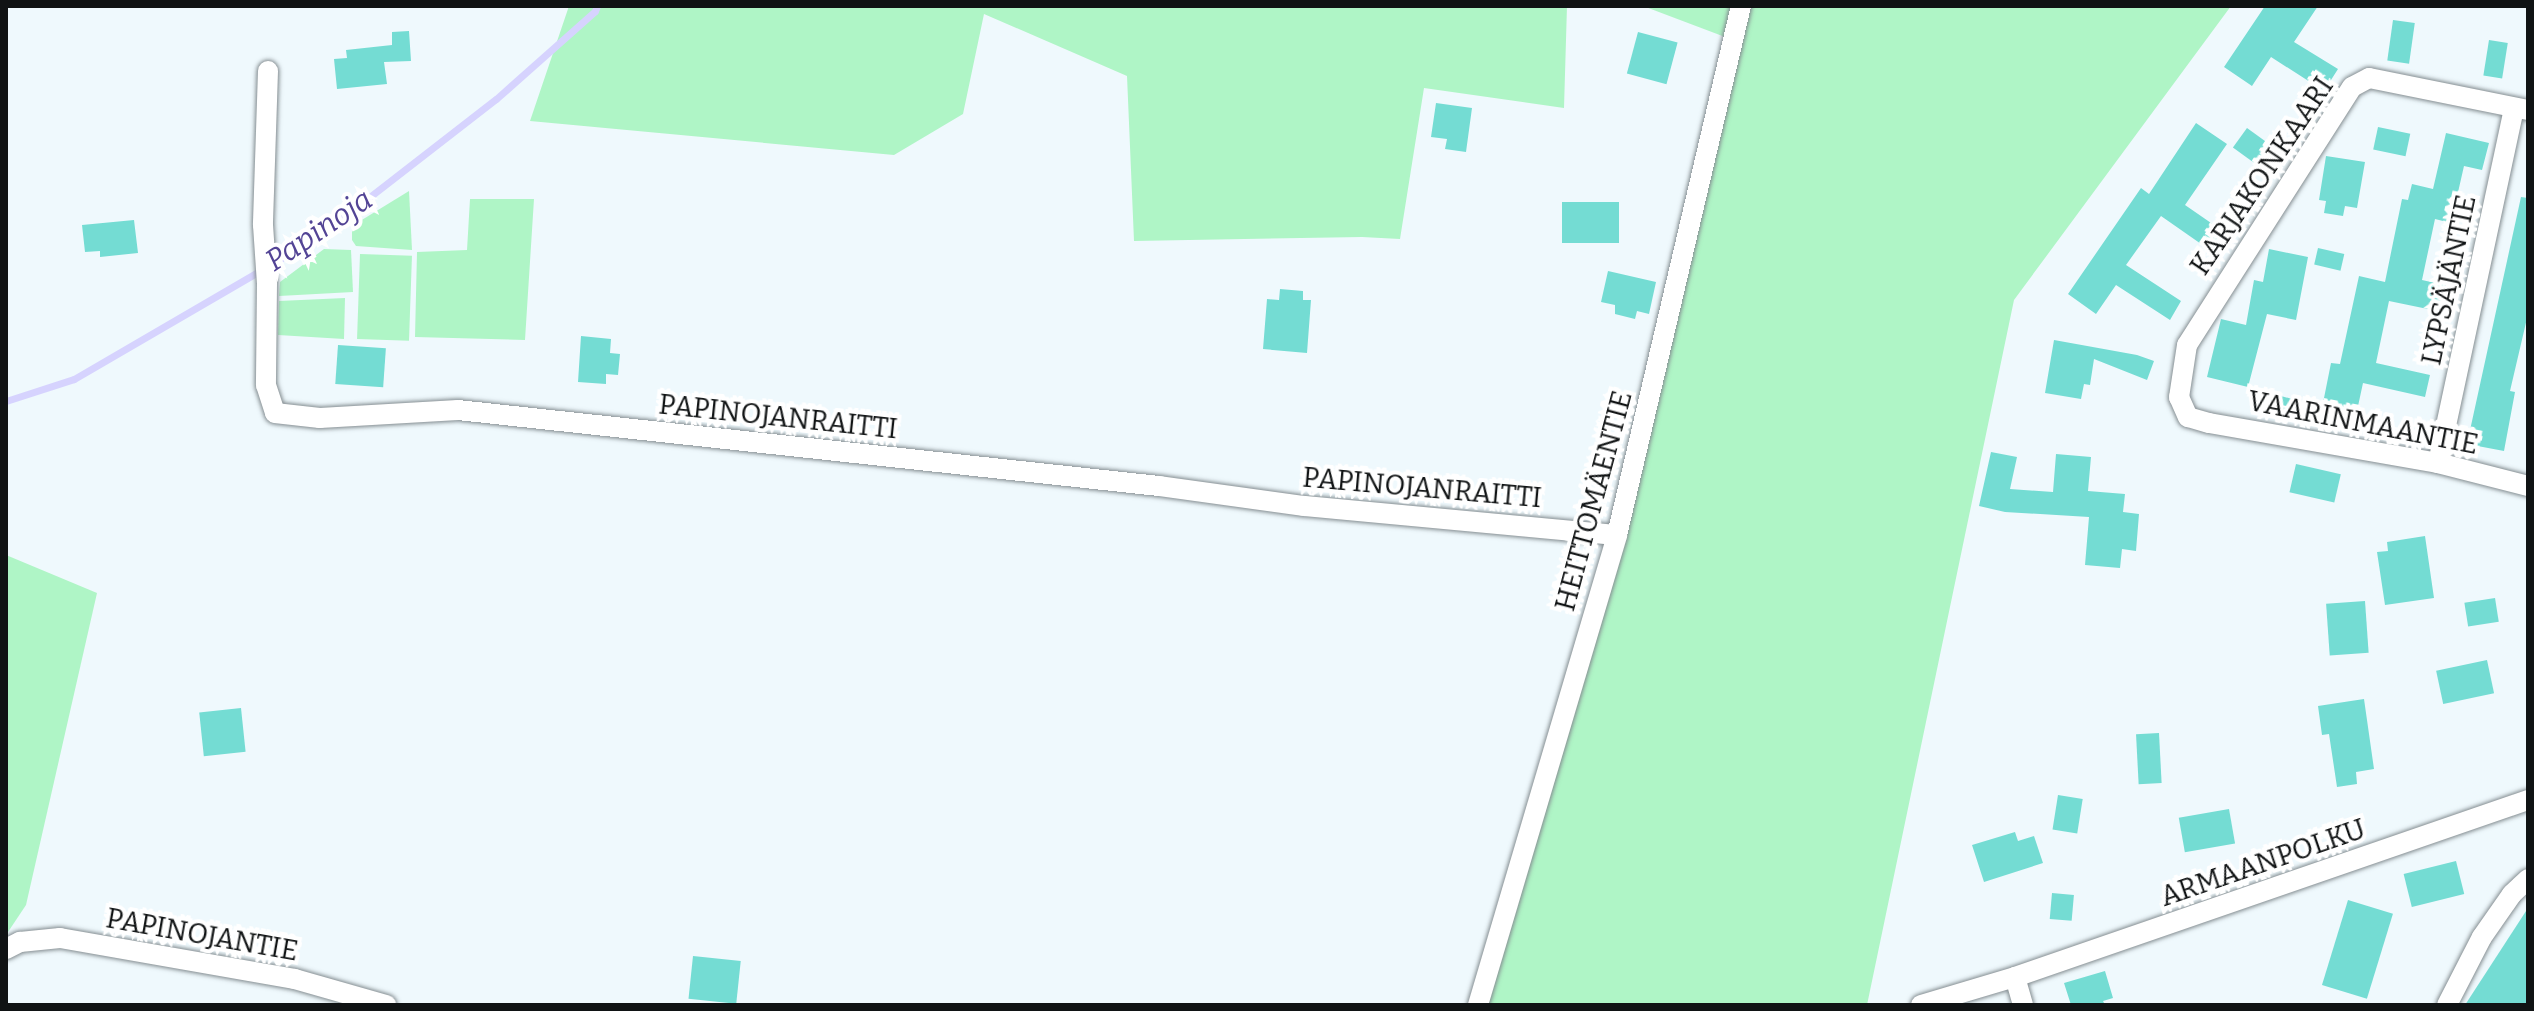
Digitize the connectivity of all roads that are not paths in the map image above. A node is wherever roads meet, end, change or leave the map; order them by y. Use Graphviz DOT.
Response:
graph roads {
  1 [pos="1741,6"];
  2 [pos="268,71"];
  3 [pos="2521,110"];
  4 [pos="2188,417"];
  5 [pos="2438,463"];
  6 [pos="2528,486"];
  7 [pos="1617,535"];
  8 [pos="2528,800"];
  9 [pos="2528,879"];
  10 [pos="6,949"];
  11 [pos="2015,977"];
  12 [pos="386,1005"];
  13 [pos="1478,1005"];
  14 [pos="1921,1005"];
  15 [pos="2023,1005"];
  16 [pos="2447,1005"];
  1 -- 7 [label="street, HEITTOMÄENTIE"];
  2 -- 7 [label="street, PAPINOJANRAITTI"];
  3 -- 4 [label="street, KARJAKONKAARI"];
  3 -- 5 [label="street, LYPSÄJÄNTIE"];
  4 -- 5 [label="street, VAARINMAANTIE"];
  5 -- 6 [label="street, VAARINMAANTIE"];
  7 -- 13 [label="street, HEITTOMÄENTIE"];
  8 -- 11 [label="street, ARMAANPOLKU"];
  9 -- 16 [label="street"];
  10 -- 12 [label="street, PAPINOJANTIE"];
  11 -- 14 [label="street"];
  11 -- 15 [label="street"];
}
